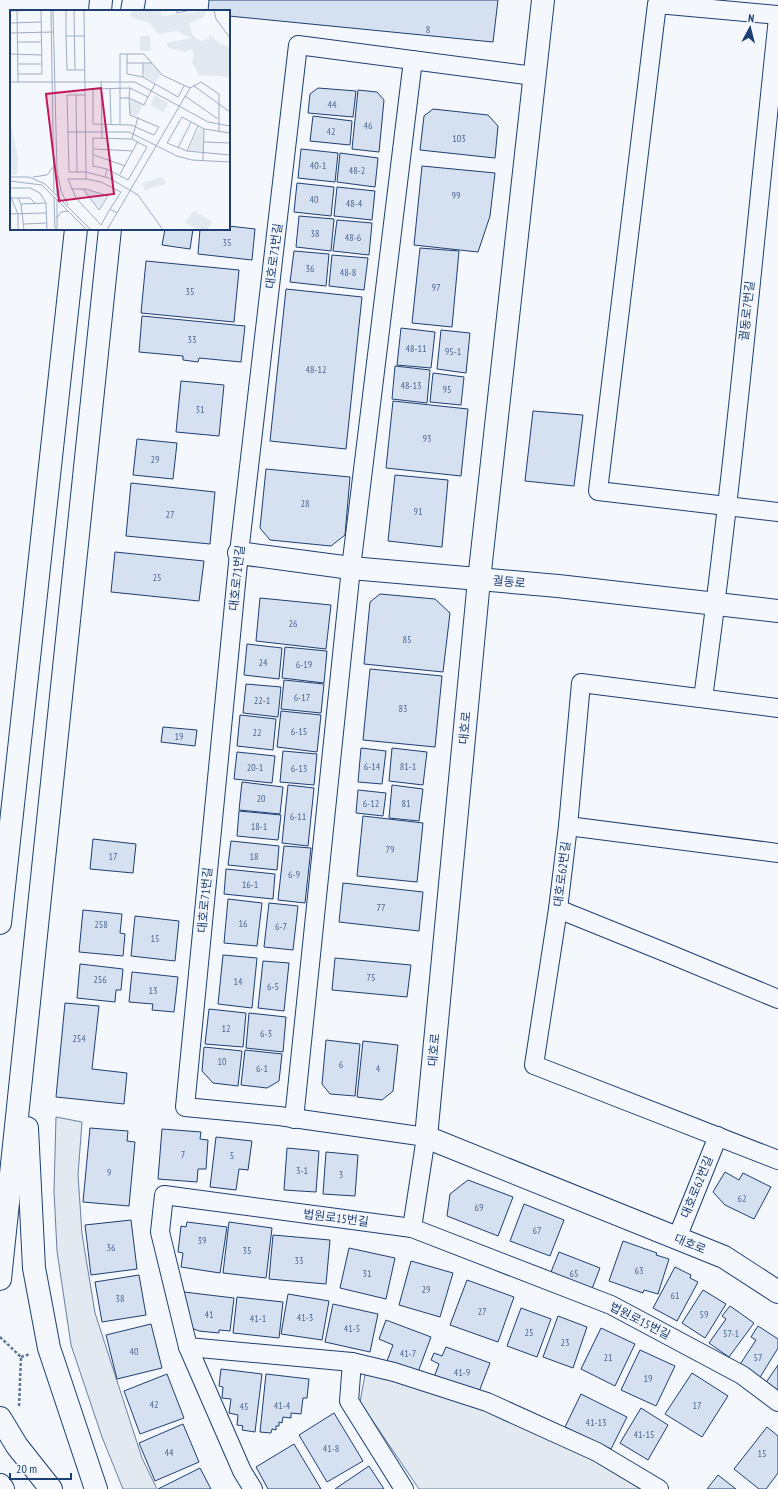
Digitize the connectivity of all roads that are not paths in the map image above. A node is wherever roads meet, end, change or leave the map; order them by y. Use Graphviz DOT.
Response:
graph roads {
  1 [pos="101,0"];
  2 [pos="134,0"];
  3 [pos="543,0"];
  4 [pos="100,10"];
  5 [pos="132,10"];
  6 [pos="778,17"];
  7 [pos="413,60"];
  8 [pos="534,76"];
  9 [pos="76,230"];
  10 [pos="110,230"];
  11 [pos="727,506"];
  12 [pos="778,512"];
  13 [pos="240,553"];
  14 [pos="352,568"];
  15 [pos="479,580"];
  16 [pos="716,604"];
  17 [pos="778,611"];
  18 [pos="703,698"];
  19 [pos="778,708"];
  20 [pos="568,826"];
  21 [pos="778,853"];
  22 [pos="558,909"];
  23 [pos="0,923"];
  24 [pos="778,999"];
  25 [pos="24,1056"];
  26 [pos="294,1119"];
  27 [pos="718,1136"];
  28 [pos="426,1137"];
  29 [pos="778,1160"];
  30 [pos="412,1228"];
  31 [pos="677,1238"];
  32 [pos="0,1279"];
  33 [pos="778,1292"];
  34 [pos="188,1347"];
  35 [pos="352,1362"];
  36 [pos="778,1402"];
  37 [pos="0,1418"];
  38 [pos="0,1485"];
  39 [pos="2,1489"];
  40 [pos="51,1489"];
  41 [pos="96,1489"];
  42 [pos="252,1489"];
  43 [pos="404,1489"];
  44 [pos="659,1489"];
  1 -- 4 [label="street"];
  2 -- 5 [label="street"];
  3 -- 8 [label="street, 대호로"];
  6 -- 11 [label="street, 궐동로7번길"];
  6 -- 11 [label="street"];
  7 -- 8 [label="street, 대호로71번길"];
  7 -- 13 [label="street, 대호로71번길"];
  7 -- 14 [label="street"];
  8 -- 15 [label="street, 대호로"];
  9 -- 23 [label="street"];
  10 -- 25 [label="street"];
  11 -- 12 [label="street"];
  11 -- 16 [label="street, 궐동로7번길"];
  13 -- 14 [label="street, 궐동로"];
  13 -- 26 [label="street, 대호로71번길"];
  14 -- 15 [label="street, 궐동로"];
  14 -- 26 [label="street"];
  15 -- 16 [label="street, 궐동로"];
  15 -- 28 [label="street, 대호로"];
  16 -- 17 [label="street, 궐동로"];
  16 -- 18 [label="street, 궐동로7번길"];
  18 -- 19 [label="street, 대호로62번길"];
  18 -- 20 [label="street, 대호로62번길"];
  20 -- 21 [label="street"];
  20 -- 22 [label="street, 대호로62번길"];
  22 -- 24 [label="street"];
  22 -- 27 [label="street, 대호로62번길"];
  25 -- 32 [label="street"];
  25 -- 41 [label="street"];
  26 -- 28 [label="street, 대호로71번길"];
  27 -- 29 [label="street, 대호로62번길"];
  27 -- 31 [label="street, 대호로62번길"];
  28 -- 30 [label="street"];
  28 -- 31 [label="street, 대호로"];
  30 -- 34 [label="street, 법원로15번길"];
  30 -- 36 [label="street, 법원로15번길"];
  31 -- 33 [label="street, 대호로"];
  34 -- 35 [label="street"];
  34 -- 42 [label="street, 법원로15번길"];
  35 -- 43 [label="street"];
  35 -- 44 [label="street"];
  37 -- 40 [label="street"];
  38 -- 39 [label="street"];
}
